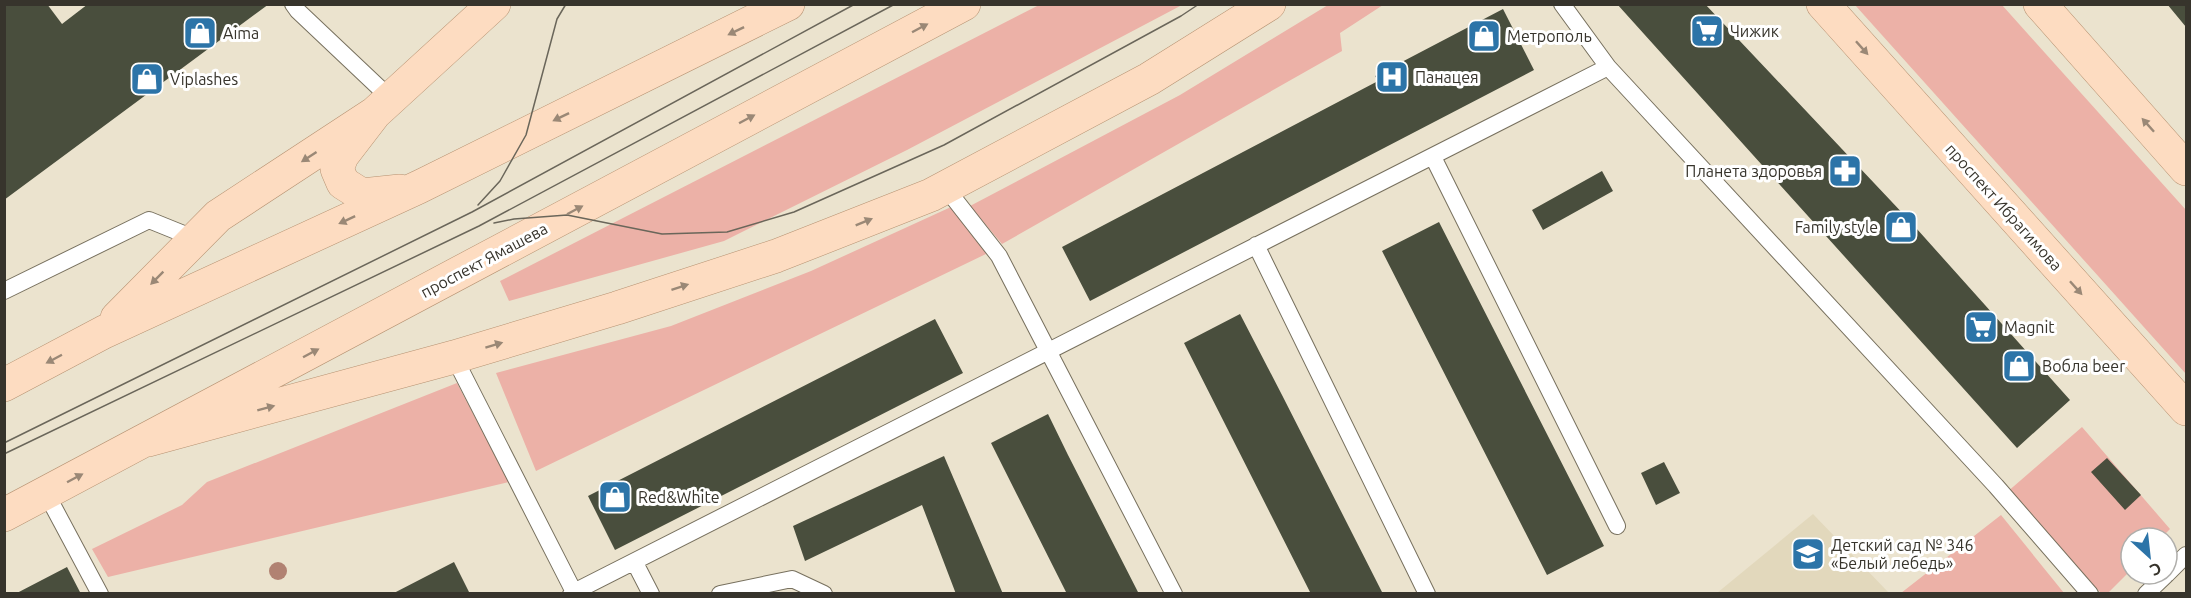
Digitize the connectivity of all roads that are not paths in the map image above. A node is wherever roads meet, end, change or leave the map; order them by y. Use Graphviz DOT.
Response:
graph roads {
  1 [pos="293,4"];
  2 [pos="494,4"];
  3 [pos="788,4"];
  4 [pos="964,4"];
  5 [pos="1269,4"];
  6 [pos="1562,4"];
  7 [pos="1823,4"];
  8 [pos="2040,4"];
  9 [pos="1608,67"];
  10 [pos="383,105"];
  11 [pos="1433,157"];
  12 [pos="2187,169"];
  13 [pos="419,187"];
  14 [pos="945,187"];
  15 [pos="196,238"];
  16 [pos="1256,245"];
  17 [pos="4,291"];
  18 [pos="104,332"];
  19 [pos="1049,350"];
  20 [pos="454,357"];
  21 [pos="4,385"];
  22 [pos="2187,410"];
  23 [pos="148,440"];
  24 [pos="46,494"];
  25 [pos="4,515"];
  26 [pos="1617,526"];
  27 [pos="635,562"];
  28 [pos="572,593"];
  29 [pos="100,594"];
  30 [pos="651,594"];
  31 [pos="720,594"];
  32 [pos="824,594"];
  33 [pos="1174,594"];
  34 [pos="1427,594"];
  35 [pos="2090,594"];
  1 -- 10 [label="lane"];
  2 -- 10 [label="main road"];
  3 -- 13 [label="main road, one-way"];
  23 -- 4 [label="main road, проспект Ямашева, one-way"];
  5 -- 14 [label="main road"];
  6 -- 9 [label="lane"];
  7 -- 22 [label="main road, проспект Ибрагимова, one-way"];
  12 -- 8 [label="main road, one-way"];
  9 -- 11 [label="lane"];
  9 -- 35 [label="lane"];
  10 -- 13 [label="main road"];
  10 -- 15 [label="main road, one-way"];
  11 -- 16 [label="lane"];
  11 -- 26 [label="lane"];
  13 -- 18 [label="main road, one-way"];
  14 -- 19 [label="lane"];
  20 -- 14 [label="main road, one-way"];
  15 -- 17 [label="lane"];
  15 -- 18 [label="main road, one-way"];
  16 -- 19 [label="lane"];
  16 -- 34 [label="lane"];
  18 -- 21 [label="main road, one-way"];
  19 -- 27 [label="lane"];
  19 -- 33 [label="lane"];
  23 -- 20 [label="main road, one-way"];
  20 -- 28 [label="lane"];
  24 -- 23 [label="main road, проспект Ямашева, one-way"];
  24 -- 25 [label="main road, проспект Ямашева"];
  24 -- 29 [label="lane"];
  27 -- 28 [label="lane"];
  27 -- 30 [label="lane"];
  31 -- 32 [label="lane"];
}
